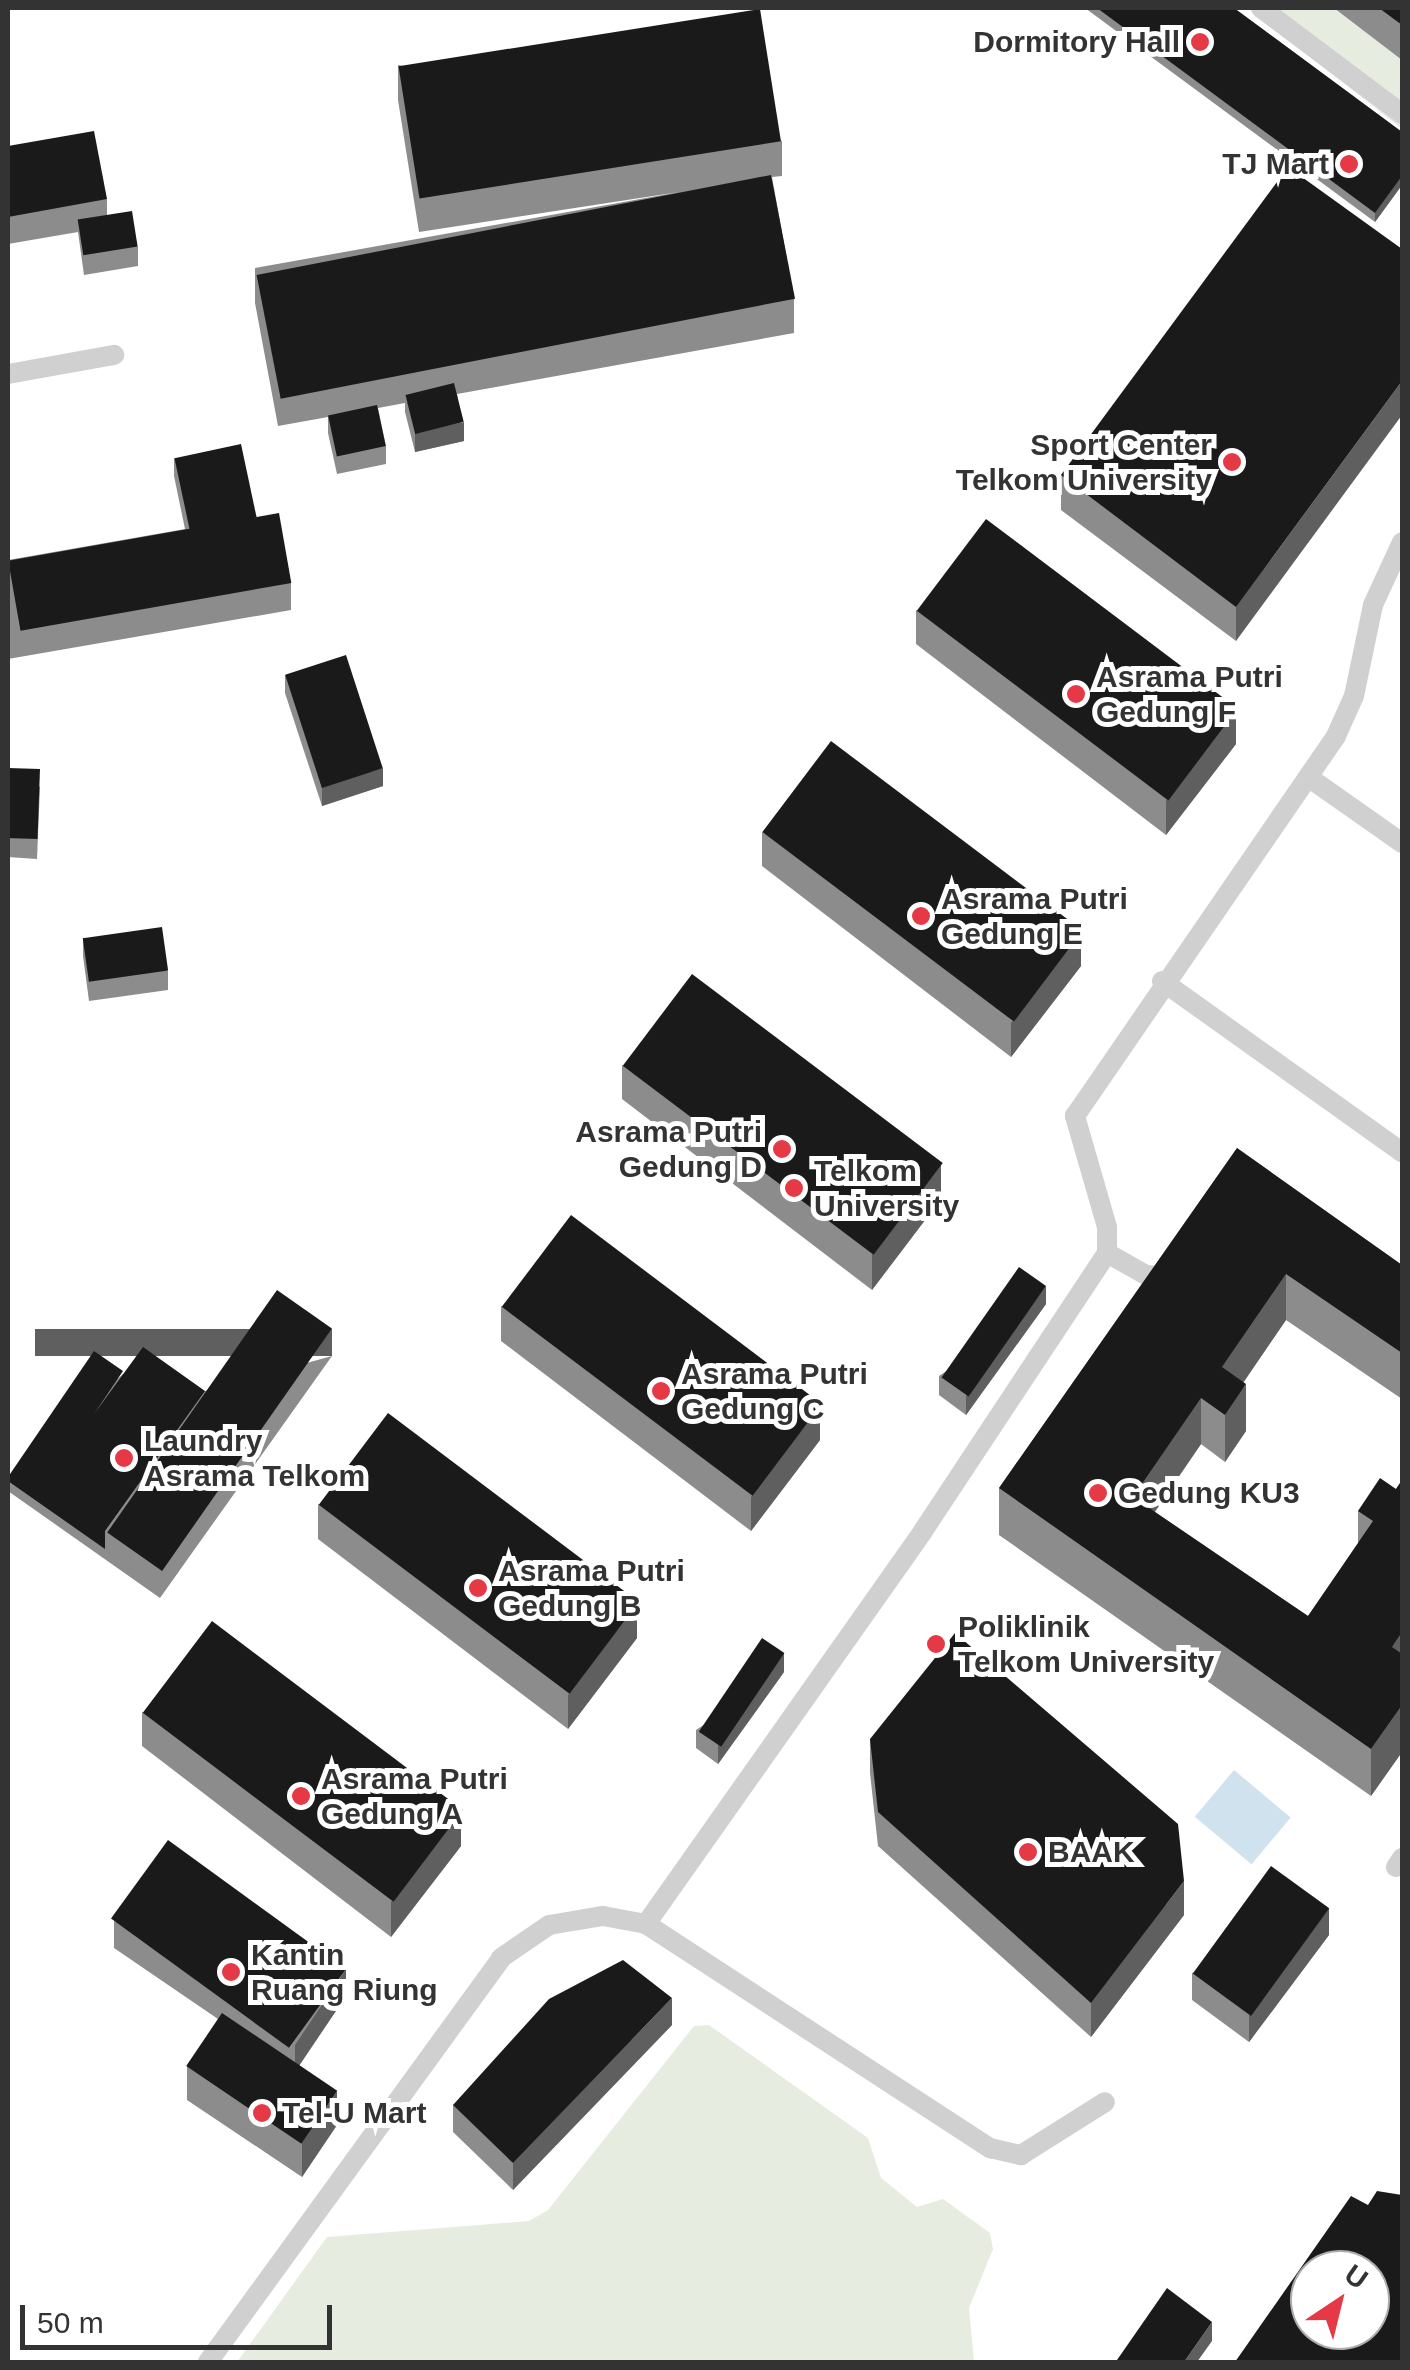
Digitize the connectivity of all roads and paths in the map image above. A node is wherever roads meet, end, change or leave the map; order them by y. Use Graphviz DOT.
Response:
graph roads {
  1 [pos="1261,8"];
  2 [pos="1402,114"];
  3 [pos="114,355"];
  4 [pos="8,374"];
  5 [pos="1402,542"];
  6 [pos="1311,779"];
  7 [pos="1402,843"];
  8 [pos="1162,980"];
  9 [pos="1402,1152"];
  10 [pos="1179,1250"];
  11 [pos="1107,1253"];
  12 [pos="646,1924"];
  13 [pos="1105,2102"];
  14 [pos="208,2362"];
  1 -- 2 [label="lane"];
  3 -- 4 [label="lane"];
  5 -- 6 [label="lane"];
  6 -- 7 [label="lane"];
  6 -- 8 [label="lane"];
  8 -- 9 [label="lane"];
  8 -- 11 [label="lane"];
  10 -- 11 [label="lane"];
  11 -- 12 [label="lane"];
  12 -- 13 [label="lane"];
  12 -- 14 [label="lane"];
}
